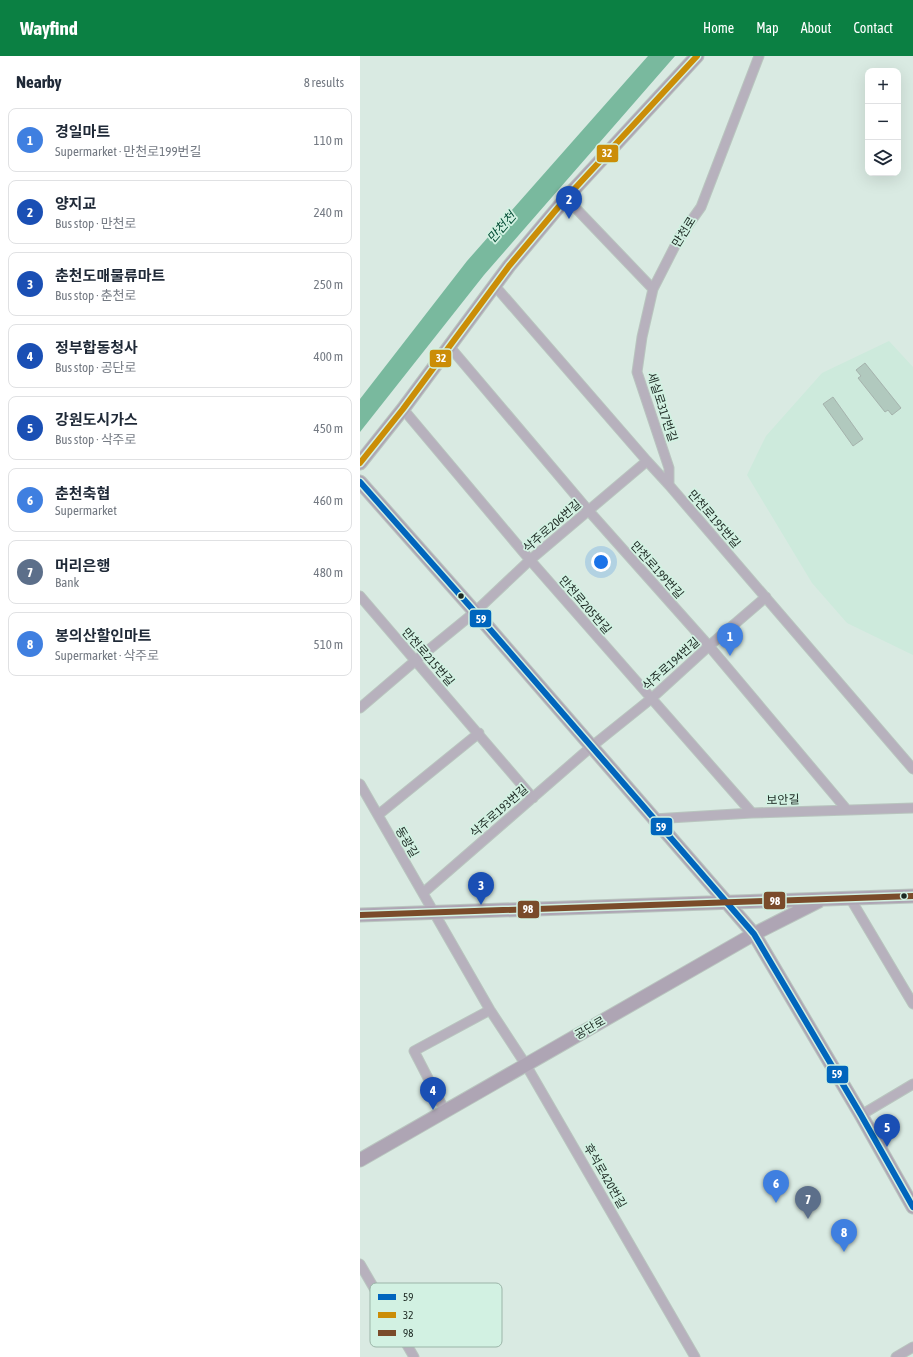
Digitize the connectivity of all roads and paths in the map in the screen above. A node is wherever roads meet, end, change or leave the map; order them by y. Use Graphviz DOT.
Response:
graph roads {
  1 [pos="697,56"];
  2 [pos="759,56"];
  3 [pos="566,198"];
  4 [pos="494,286"];
  5 [pos="653,289"];
  6 [pos="449,346"];
  7 [pos="403,409"];
  8 [pos="647,461"];
  9 [pos="360,463"];
  10 [pos="360,482"];
  11 [pos="669,485"];
  12 [pos="588,510"];
  13 [pos="530,560"];
  14 [pos="360,596"];
  15 [pos="766,597"];
  16 [pos="475,612"];
  17 [pos="709,646"];
  18 [pos="415,661"];
  19 [pos="652,698"];
  20 [pos="360,708"];
  21 [pos="479,733"];
  22 [pos="591,747"];
  23 [pos="913,769"];
  24 [pos="360,784"];
  25 [pos="533,798"];
  26 [pos="913,808"];
  27 [pos="847,810"];
  28 [pos="752,814"];
  29 [pos="378,815"];
  30 [pos="654,819"];
  31 [pos="423,893"];
  32 [pos="913,896"];
  33 [pos="850,898"];
  34 [pos="822,899"];
  35 [pos="727,903"];
  36 [pos="433,911"];
  37 [pos="360,915"];
  38 [pos="754,934"];
  39 [pos="913,1004"];
  40 [pos="490,1010"];
  41 [pos="526,1065"];
  42 [pos="913,1084"];
  43 [pos="445,1111"];
  44 [pos="861,1115"];
  45 [pos="360,1160"];
  46 [pos="913,1207"];
  47 [pos="360,1264"];
  48 [pos="371,1283"];
  49 [pos="408,1347"];
  50 [pos="913,1348"];
  51 [pos="414,1357"];
  52 [pos="695,1357"];
  53 [pos="896,1357"];
  1 -- 3 [label="street"];
  2 -- 5 [label="street, 만천로"];
  3 -- 4 [label="street"];
  3 -- 5 [label="street"];
  4 -- 6 [label="street"];
  4 -- 8 [label="street, 만천로195번길"];
  5 -- 11 [label="street, 세실로317번길"];
  6 -- 7 [label="street"];
  6 -- 12 [label="street, 만천로199번길"];
  7 -- 9 [label="street"];
  7 -- 13 [label="street, 만천로205번길"];
  8 -- 11 [label="street, 만천로195번길"];
  8 -- 12 [label="street, 삭주로206번길"];
  10 -- 16 [label="street"];
  11 -- 15 [label="street, 만천로195번길"];
  12 -- 13 [label="street, 삭주로206번길"];
  12 -- 17 [label="street, 만천로199번길"];
  13 -- 16 [label="street, 삭주로206번길"];
  13 -- 19 [label="street, 만천로205번길"];
  14 -- 18 [label="street, 만천로215번길"];
  15 -- 17 [label="street, 삭주로194번길"];
  15 -- 23 [label="street, 만천로195번길"];
  16 -- 18 [label="street, 삭주로206번길"];
  16 -- 22 [label="street"];
  17 -- 19 [label="street, 삭주로194번길"];
  17 -- 27 [label="street, 만천로199번길"];
  18 -- 20 [label="street, 삭주로206번길"];
  18 -- 21 [label="street, 만천로215번길"];
  19 -- 22 [label="street, 삭주로194번길"];
  19 -- 28 [label="street, 만천로205번길"];
  21 -- 25 [label="street, 만천로215번길"];
  21 -- 29 [label="street"];
  22 -- 25 [label="street, 삭주로193번길"];
  22 -- 30 [label="street"];
  24 -- 29 [label="street, 동광길"];
  25 -- 31 [label="street, 삭주로193번길"];
  26 -- 27 [label="street, 보안길"];
  27 -- 28 [label="street, 보안길"];
  28 -- 30 [label="street, 보안길"];
  29 -- 31 [label="street, 동광길"];
  30 -- 35 [label="street"];
  31 -- 36 [label="street, 동광길"];
  32 -- 33 [label="street"];
  33 -- 34 [label="street"];
  33 -- 39 [label="street"];
  34 -- 35 [label="street"];
  34 -- 38 [label="street, 공단로"];
  35 -- 36 [label="street"];
  35 -- 38 [label="street"];
  36 -- 37 [label="street"];
  36 -- 40 [label="street, 후석로420번길"];
  38 -- 41 [label="street, 공단로"];
  38 -- 44 [label="street"];
  40 -- 41 [label="street, 후석로420번길"];
  40 -- 43 [label="street"];
  41 -- 43 [label="street, 공단로"];
  41 -- 52 [label="street, 후석로420번길"];
  42 -- 44 [label="street"];
  43 -- 45 [label="street, 공단로"];
  44 -- 46 [label="street"];
  47 -- 48 [label="street"];
  49 -- 51 [label="street"];
  50 -- 53 [label="street"];
}
